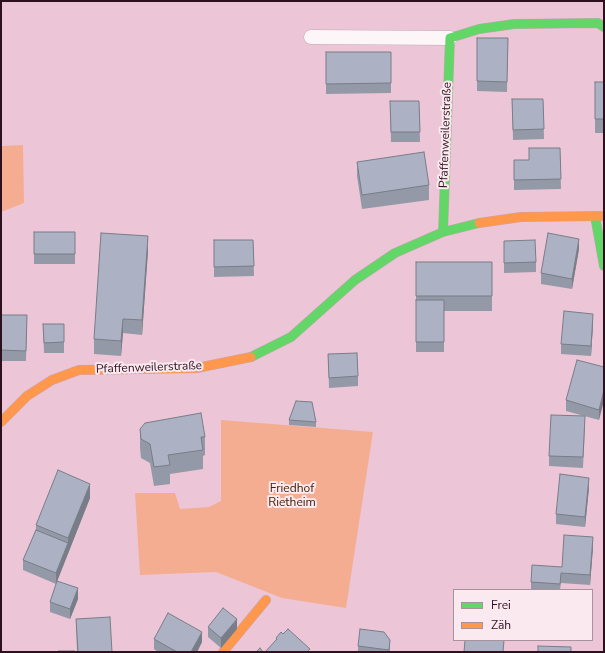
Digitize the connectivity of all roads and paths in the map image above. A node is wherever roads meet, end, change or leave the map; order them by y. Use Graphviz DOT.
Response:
graph roads {
  1 [pos="604,27"];
  2 [pos="311,37"];
  3 [pos="450,38"];
  4 [pos="599,216"];
  5 [pos="443,232"];
  6 [pos="604,266"];
  7 [pos="1,422"];
  8 [pos="266,600"];
  9 [pos="223,652"];
  1 -- 3 [label="street"];
  2 -- 3 [label="street"];
  3 -- 5 [label="street, Pfaffenweilerstraße"];
  4 -- 5 [label="street, Pfaffenweilerstraße"];
  4 -- 6 [label="street"];
  5 -- 7 [label="street, Pfaffenweilerstraße"];
  8 -- 9 [label="street"];
}
